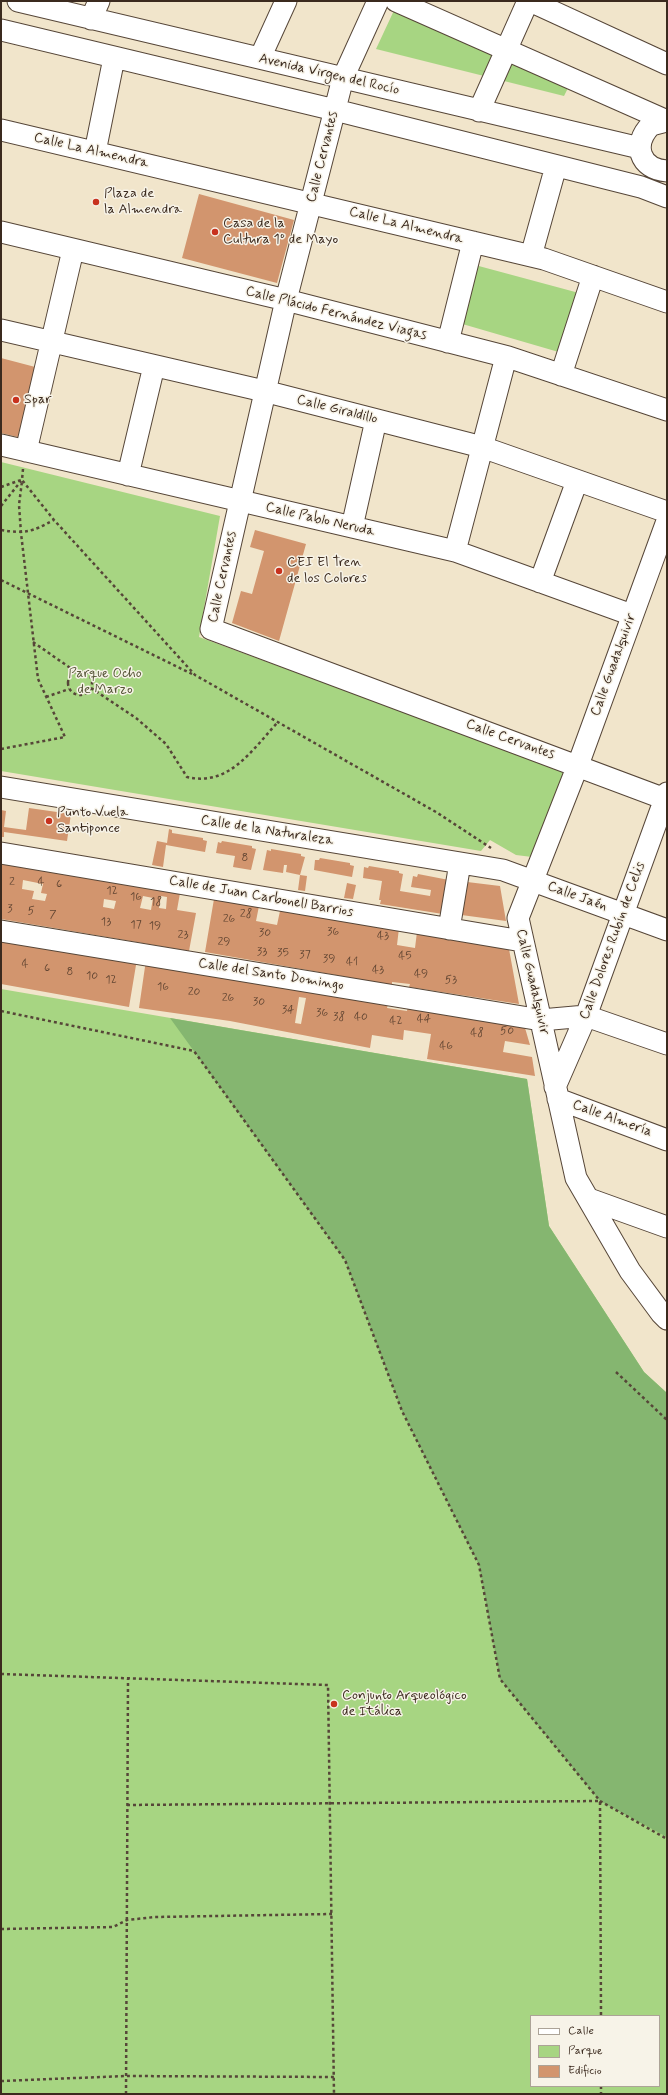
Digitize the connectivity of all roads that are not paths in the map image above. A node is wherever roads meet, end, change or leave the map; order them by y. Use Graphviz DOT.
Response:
graph roads {
  1 [pos="18,1"];
  2 [pos="286,1"];
  3 [pos="378,1"];
  4 [pos="396,1"];
  5 [pos="529,1"];
  6 [pos="95,10"];
  7 [pos="1,30"];
  8 [pos="506,50"];
  9 [pos="114,58"];
  10 [pos="260,58"];
  11 [pos="667,64"];
  12 [pos="343,78"];
  13 [pos="335,110"];
  14 [pos="479,111"];
  15 [pos="667,121"];
  16 [pos="1,130"];
  17 [pos="640,148"];
  18 [pos="94,152"];
  19 [pos="556,166"];
  20 [pos="667,171"];
  21 [pos="667,197"];
  22 [pos="312,203"];
  23 [pos="1,232"];
  24 [pos="473,242"];
  25 [pos="73,250"];
  26 [pos="531,256"];
  27 [pos="593,276"];
  28 [pos="286,300"];
  29 [pos="667,302"];
  30 [pos="1,330"];
  31 [pos="52,342"];
  32 [pos="448,342"];
  33 [pos="506,357"];
  34 [pos="154,366"];
  35 [pos="561,375"];
  36 [pos="264,392"];
  37 [pos="667,410"];
  38 [pos="376,420"];
  39 [pos="1,445"];
  40 [pos="482,447"];
  41 [pos="26,451"];
  42 [pos="128,475"];
  43 [pos="577,481"];
  44 [pos="239,501"];
  45 [pos="667,512"];
  46 [pos="667,521"];
  47 [pos="352,527"];
  48 [pos="455,551"];
  49 [pos="540,582"];
  50 [pos="632,615"];
  51 [pos="578,766"];
  52 [pos="1,787"];
  53 [pos="666,796"];
  54 [pos="659,837"];
  55 [pos="1,853"];
  56 [pos="460,863"];
  57 [pos="531,881"];
  58 [pos="623,914"];
  59 [pos="449,929"];
  60 [pos="1,930"];
  61 [pos="667,930"];
  62 [pos="522,941"];
  63 [pos="586,1016"];
  64 [pos="541,1020"];
  65 [pos="667,1044"];
  66 [pos="556,1093"];
  67 [pos="667,1140"];
  68 [pos="588,1199"];
  69 [pos="667,1227"];
  70 [pos="665,1310"];
  1 -- 6 [label="street, Avenida Virgen del Rocío"];
  2 -- 10 [label="street"];
  3 -- 12 [label="street, Calle Cervantes"];
  4 -- 8 [label="street"];
  5 -- 8 [label="street"];
  5 -- 11 [label="street"];
  6 -- 10 [label="street, Avenida Virgen del Rocío"];
  7 -- 9 [label="street"];
  8 -- 14 [label="street"];
  8 -- 15 [label="street"];
  9 -- 13 [label="street"];
  9 -- 18 [label="street"];
  10 -- 12 [label="street, Avenida Virgen del Rocío"];
  12 -- 13 [label="street, Calle Cervantes"];
  12 -- 14 [label="street, Avenida Virgen del Rocío"];
  13 -- 19 [label="street"];
  13 -- 22 [label="street, Calle Cervantes"];
  14 -- 17 [label="street, Avenida Virgen del Rocío"];
  15 -- 17 [label="street"];
  16 -- 18 [label="street, Calle La Almendra"];
  17 -- 20 [label="street"];
  18 -- 22 [label="street, Calle La Almendra"];
  19 -- 21 [label="street"];
  19 -- 26 [label="street"];
  22 -- 24 [label="street, Calle La Almendra"];
  22 -- 28 [label="street, Calle Cervantes"];
  23 -- 25 [label="street, Calle Plácido Fernández Viagas"];
  24 -- 26 [label="street, Calle La Almendra"];
  24 -- 32 [label="street"];
  25 -- 28 [label="street, Calle Plácido Fernández Viagas"];
  25 -- 31 [label="street"];
  26 -- 27 [label="street, Calle La Almendra"];
  27 -- 29 [label="street, Calle La Almendra"];
  27 -- 35 [label="street"];
  28 -- 32 [label="street, Calle Plácido Fernández Viagas"];
  28 -- 36 [label="street, Calle Cervantes"];
  30 -- 31 [label="street, Calle Giraldillo"];
  31 -- 34 [label="street, Calle Giraldillo"];
  31 -- 41 [label="street"];
  32 -- 33 [label="street, Calle Plácido Fernández Viagas"];
  33 -- 35 [label="street, Calle Plácido Fernández Viagas"];
  33 -- 40 [label="street"];
  34 -- 36 [label="street, Calle Giraldillo"];
  34 -- 42 [label="street"];
  35 -- 37 [label="street, Calle Plácido Fernández Viagas"];
  36 -- 38 [label="street, Calle Giraldillo"];
  36 -- 44 [label="street, Calle Cervantes"];
  38 -- 40 [label="street, Calle Giraldillo"];
  38 -- 47 [label="street"];
  39 -- 41 [label="street, Calle Pablo Neruda"];
  40 -- 43 [label="street, Calle Giraldillo"];
  40 -- 48 [label="street"];
  41 -- 42 [label="street, Calle Pablo Neruda"];
  42 -- 44 [label="street, Calle Pablo Neruda"];
  43 -- 45 [label="street, Calle Giraldillo"];
  43 -- 49 [label="street"];
  44 -- 47 [label="street, Calle Pablo Neruda"];
  44 -- 51 [label="street, Calle Cervantes"];
  46 -- 50 [label="street, Calle Guadalquivir"];
  47 -- 48 [label="street, Calle Pablo Neruda"];
  48 -- 49 [label="street, Calle Pablo Neruda"];
  49 -- 50 [label="street, Calle Pablo Neruda"];
  50 -- 51 [label="street, Calle Guadalquivir"];
  51 -- 53 [label="street, Calle Cervantes"];
  51 -- 57 [label="street, Calle Guadalquivir"];
  52 -- 56 [label="street, Calle de la Naturaleza"];
  53 -- 54 [label="street, Calle Dolores Rubín de Celis"];
  54 -- 58 [label="street, Calle Dolores Rubín de Celis"];
  55 -- 59 [label="street, Calle de Juan Carbonell Barrios"];
  56 -- 57 [label="street, Calle de la Naturaleza"];
  56 -- 59 [label="street"];
  57 -- 58 [label="street, Calle Jaén"];
  57 -- 62 [label="street, Calle Guadalquivir"];
  58 -- 61 [label="street, Calle Jaén"];
  58 -- 63 [label="street, Calle Dolores Rubín de Celis"];
  59 -- 62 [label="street, Calle de Juan Carbonell Barrios"];
  60 -- 64 [label="street, Calle del Santo Domingo"];
  62 -- 64 [label="street, Calle Guadalquivir"];
  63 -- 64 [label="street, Calle del Santo Domingo"];
  63 -- 65 [label="street"];
  63 -- 66 [label="street, Calle Dolores Rubín de Celis"];
  64 -- 66 [label="street, Calle Guadalquivir"];
  66 -- 67 [label="street, Calle Almería"];
  66 -- 68 [label="street, Calle Guadalquivir"];
  68 -- 69 [label="street"];
  68 -- 70 [label="street, Calle Guadalquivir"];
}
